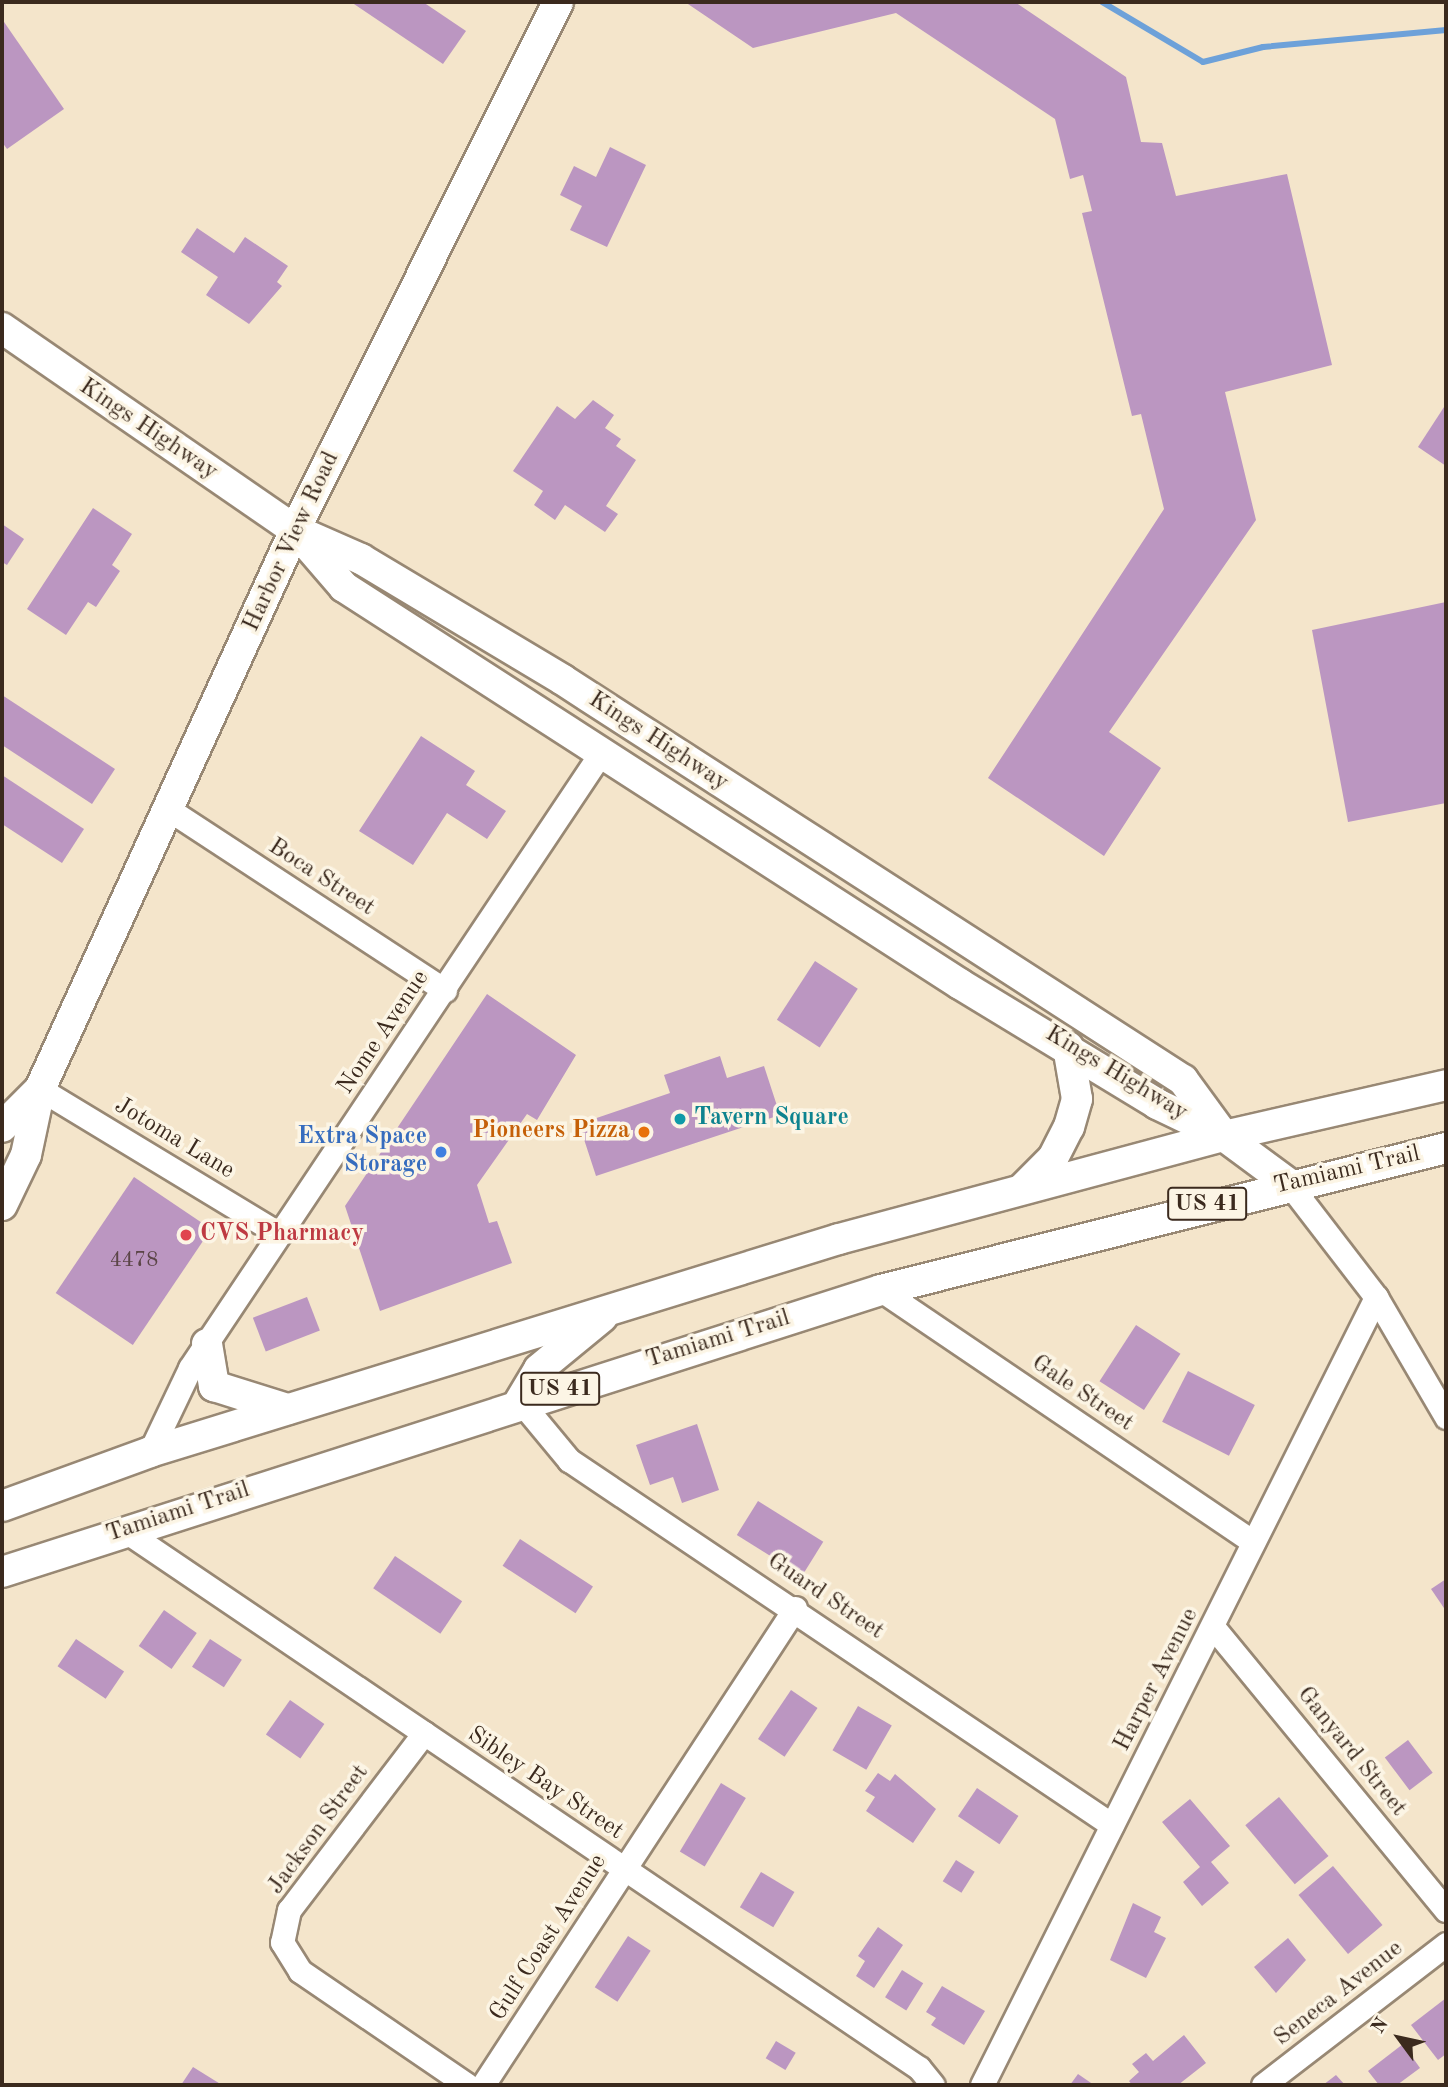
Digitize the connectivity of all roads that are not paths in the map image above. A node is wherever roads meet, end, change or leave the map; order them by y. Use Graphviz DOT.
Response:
graph roads {
  1 [pos="558,2"];
  2 [pos="2,328"];
  3 [pos="295,530"];
  4 [pos="601,753"];
  5 [pos="168,809"];
  6 [pos="908,904"];
  7 [pos="887,937"];
  8 [pos="445,990"];
  9 [pos="1068,1047"];
  10 [pos="1446,1085"];
  11 [pos="40,1089"];
  12 [pos="2,1127"];
  13 [pos="1224,1136"];
  14 [pos="1446,1148"];
  15 [pos="1289,1184"];
  16 [pos="1022,1189"];
  17 [pos="2,1205"];
  18 [pos="279,1234"];
  19 [pos="881,1290"];
  20 [pos="1376,1297"];
  21 [pos="616,1307"];
  22 [pos="207,1344"];
  23 [pos="520,1401"];
  24 [pos="288,1409"];
  25 [pos="1446,1415"];
  26 [pos="150,1452"];
  27 [pos="2,1506"];
  28 [pos="124,1530"];
  29 [pos="1253,1542"];
  30 [pos="2,1572"];
  31 [pos="795,1608"];
  32 [pos="1214,1628"];
  33 [pos="424,1733"];
  34 [pos="1112,1825"];
  35 [pos="625,1869"];
  36 [pos="1446,1910"];
  37 [pos="1446,1944"];
  38 [pos="467,2085"];
  39 [pos="483,2085"];
  40 [pos="933,2085"];
  41 [pos="982,2085"];
  42 [pos="1263,2085"];
  1 -- 3 [label="main road, Harbor View Road"];
  2 -- 3 [label="main road, Kings Highway"];
  3 -- 4 [label="main road, Kings Highway"];
  3 -- 5 [label="main road, Harbor View Road"];
  3 -- 6 [label="main road, Kings Highway"];
  4 -- 7 [label="main road, Kings Highway"];
  4 -- 8 [label="street, Nome Avenue"];
  5 -- 8 [label="street, Boca Street"];
  5 -- 11 [label="main road, Harbor View Road"];
  6 -- 7 [label="main road"];
  6 -- 13 [label="main road, Kings Highway"];
  7 -- 9 [label="main road, Kings Highway"];
  8 -- 18 [label="street, Nome Avenue"];
  9 -- 13 [label="main road, Kings Highway"];
  9 -- 16 [label="main road"];
  10 -- 13 [label="main road, US 41"];
  11 -- 12 [label="main road, Harbor View Road"];
  11 -- 17 [label="main road, Harbor View Road"];
  11 -- 18 [label="street, Jotoma Lane"];
  13 -- 15 [label="main road"];
  13 -- 16 [label="main road, US 41"];
  14 -- 15 [label="main road, Tamiami Trail / US 41"];
  15 -- 19 [label="main road, Tamiami Trail / US 41"];
  15 -- 20 [label="street"];
  16 -- 21 [label="main road, US 41"];
  18 -- 22 [label="street, Nome Avenue"];
  19 -- 23 [label="main road, Tamiami Trail / US 41"];
  19 -- 29 [label="street, Gale Street"];
  20 -- 25 [label="street"];
  20 -- 29 [label="street, Harper Avenue"];
  21 -- 23 [label="main road"];
  21 -- 24 [label="main road, US 41"];
  22 -- 24 [label="main road"];
  22 -- 26 [label="street, Nome Avenue"];
  23 -- 28 [label="main road, Tamiami Trail / US 41"];
  23 -- 31 [label="street, Guard Street"];
  24 -- 26 [label="main road, US 41"];
  26 -- 27 [label="main road, US 41"];
  28 -- 30 [label="main road, Tamiami Trail / US 41"];
  28 -- 33 [label="street, Sibley Bay Street"];
  29 -- 32 [label="street, Harper Avenue"];
  31 -- 34 [label="street, Guard Street"];
  31 -- 35 [label="street, Gulf Coast Avenue"];
  32 -- 34 [label="street, Harper Avenue"];
  32 -- 36 [label="street, Ganyard Street"];
  33 -- 35 [label="street, Sibley Bay Street"];
  33 -- 38 [label="street, Jackson Street"];
  34 -- 41 [label="street, Harper Avenue"];
  35 -- 39 [label="street, Gulf Coast Avenue"];
  35 -- 40 [label="street, Sibley Bay Street"];
  37 -- 42 [label="street, Seneca Avenue"];
}
